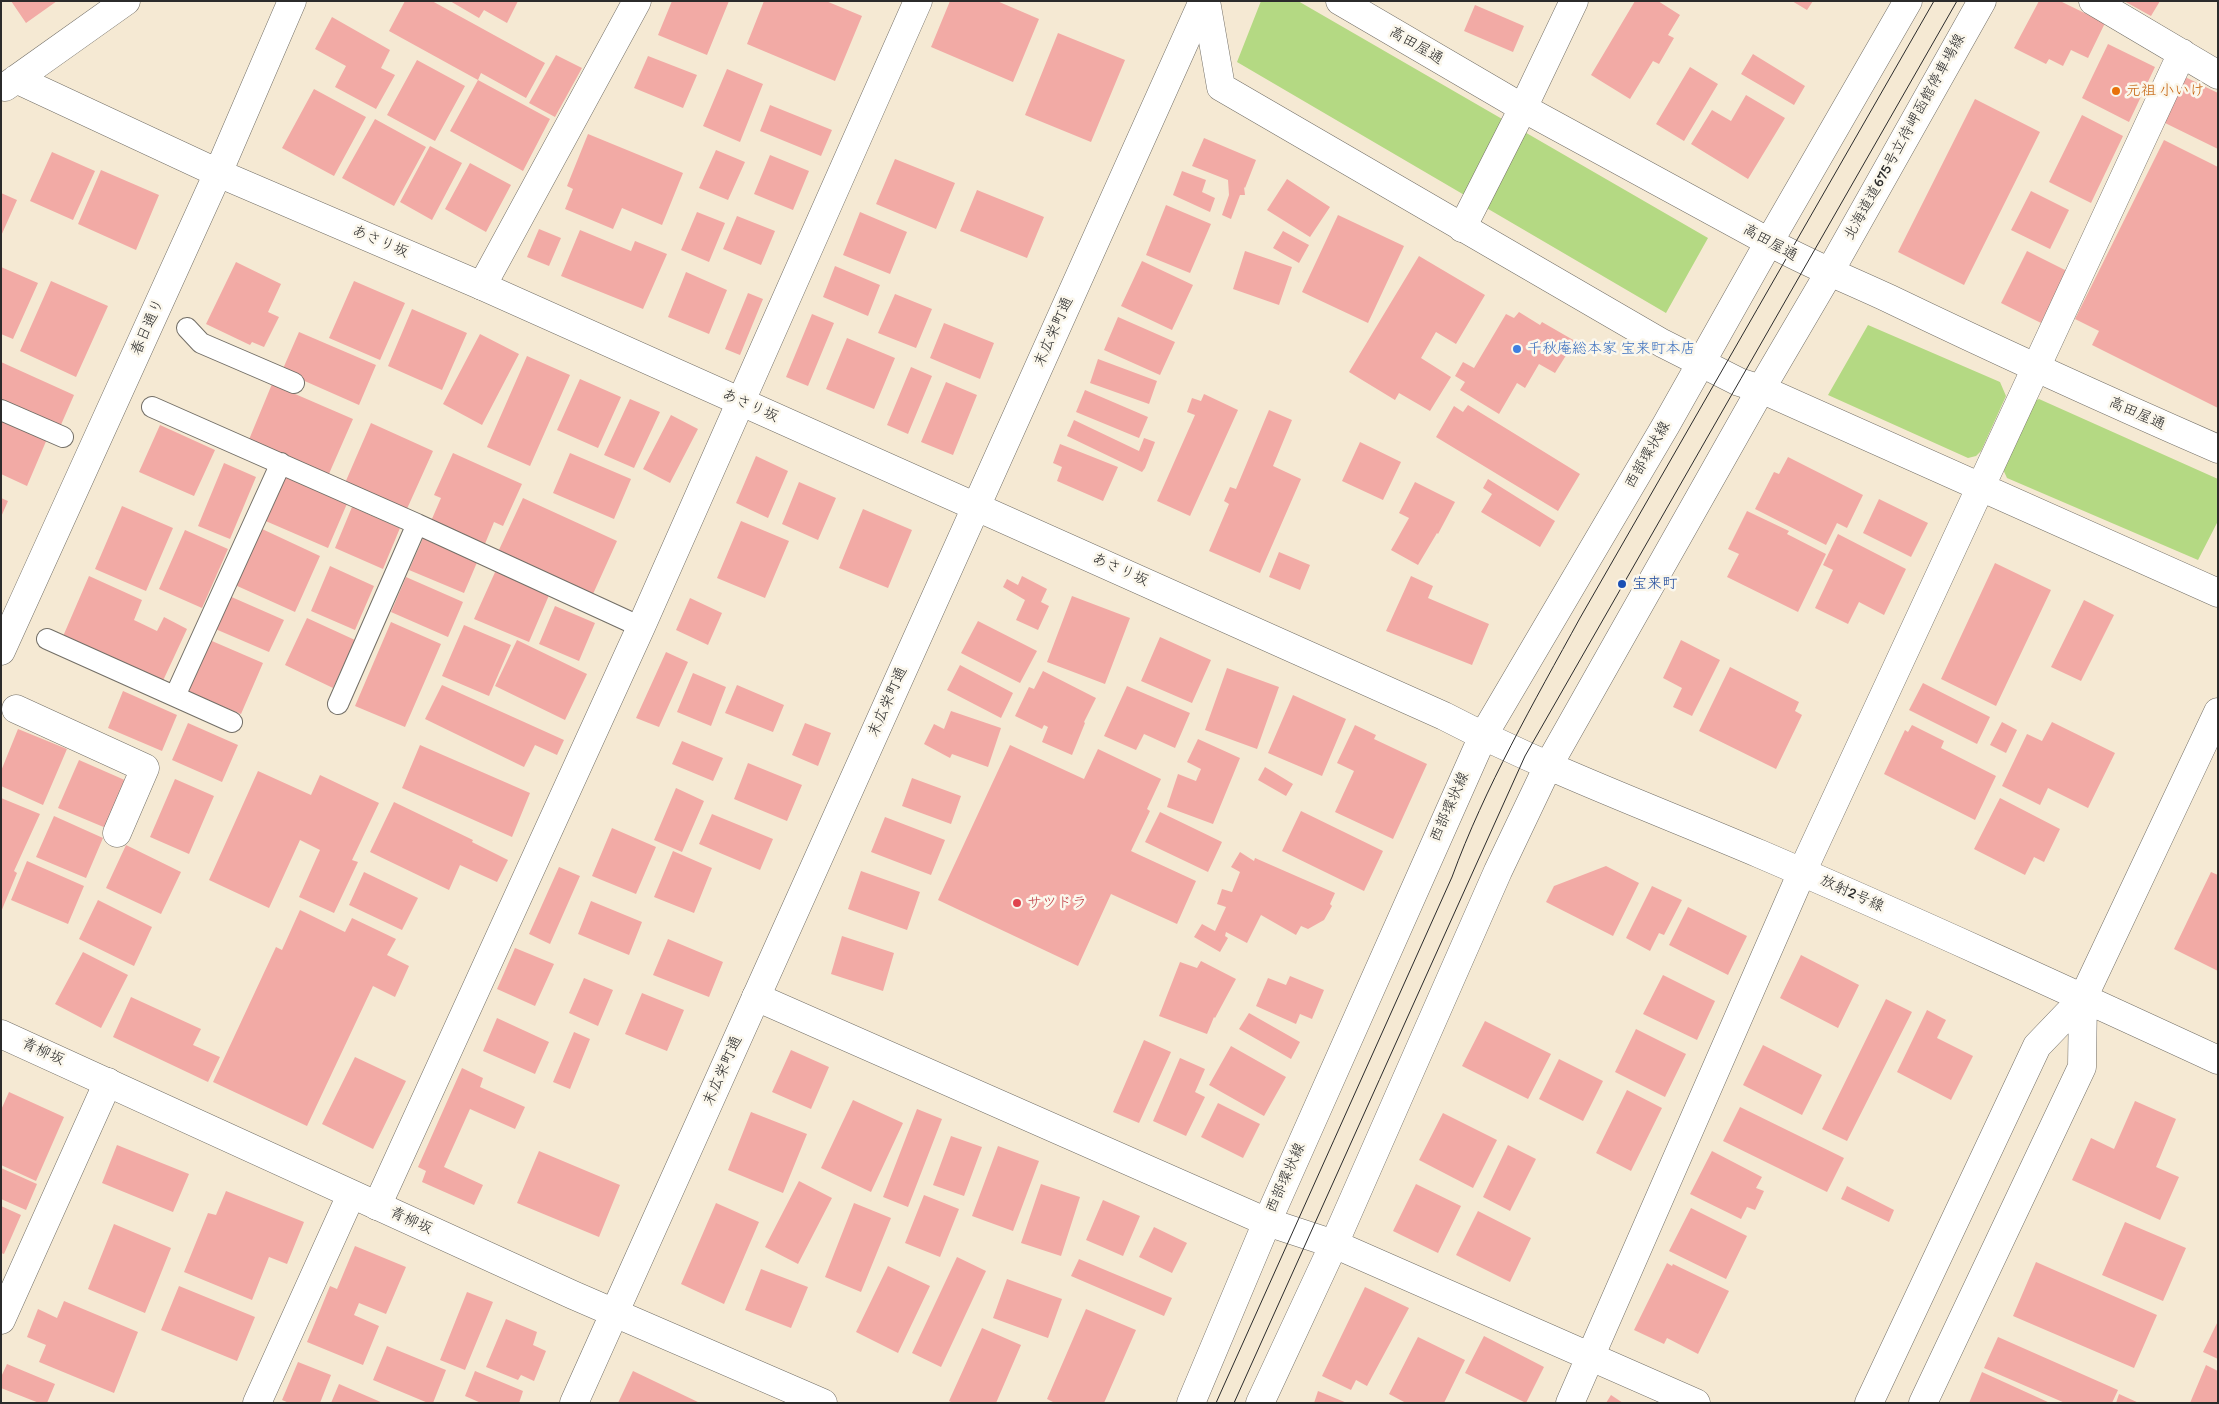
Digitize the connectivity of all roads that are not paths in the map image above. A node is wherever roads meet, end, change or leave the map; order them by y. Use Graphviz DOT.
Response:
graph roads {
  1 [pos="126,1"];
  2 [pos="292,1"];
  3 [pos="636,1"];
  4 [pos="918,1"];
  5 [pos="1204,1"];
  6 [pos="1340,1"];
  7 [pos="1574,1"];
  8 [pos="1908,1"];
  9 [pos="1982,1"];
  10 [pos="2092,1"];
  11 [pos="2182,53"];
  12 [pos="2218,75"];
  13 [pos="9,84"];
  14 [pos="1523,108"];
  15 [pos="218,173"];
  16 [pos="1462,228"];
  17 [pos="1769,242"];
  18 [pos="1829,273"];
  19 [pos="482,286"];
  20 [pos="187,328"];
  21 [pos="1699,364"];
  22 [pos="2034,368"];
  23 [pos="294,383"];
  24 [pos="1761,389"];
  25 [pos="740,402"];
  26 [pos="152,407"];
  27 [pos="1,410"];
  28 [pos="63,437"];
  29 [pos="2218,449"];
  30 [pos="281,464"];
  31 [pos="1981,486"];
  32 [pos="976,506"];
  33 [pos="417,524"];
  34 [pos="2218,593"];
  35 [pos="641,627"];
  36 [pos="47,640"];
  37 [pos="1,651"];
  38 [pos="175,696"];
  39 [pos="338,704"];
  40 [pos="16,709"];
  41 [pos="2218,712"];
  42 [pos="232,722"];
  43 [pos="1483,736"];
  44 [pos="1548,766"];
  45 [pos="117,833"];
  46 [pos="1802,872"];
  47 [pos="756,997"];
  48 [pos="2083,998"];
  49 [pos="1,1034"];
  50 [pos="2218,1060"];
  51 [pos="108,1082"];
  52 [pos="352,1195"];
  53 [pos="377,1206"];
  54 [pos="1267,1222"];
  55 [pos="1334,1244"];
  56 [pos="615,1313"];
  57 [pos="1,1320"];
  58 [pos="1591,1356"];
  59 [pos="256,1403"];
  60 [pos="574,1403"];
  61 [pos="823,1403"];
  62 [pos="1191,1403"];
  63 [pos="1260,1403"];
  64 [pos="1570,1403"];
  65 [pos="1696,1403"];
  66 [pos="1869,1403"];
  67 [pos="1923,1403"];
  1 -- 13 [label="street"];
  2 -- 15 [label="street, 春日通り"];
  3 -- 19 [label="street"];
  4 -- 25 [label="street"];
  5 -- 16 [label="street"];
  5 -- 32 [label="street, 末広栄町通"];
  6 -- 14 [label="street, 高田屋通"];
  7 -- 14 [label="street"];
  8 -- 17 [label="street"];
  9 -- 18 [label="street, 北海道道675号立待岬函館停車場線"];
  10 -- 11 [label="street"];
  11 -- 12 [label="street"];
  11 -- 22 [label="street"];
  13 -- 15 [label="street, あさり坂"];
  14 -- 16 [label="street"];
  14 -- 17 [label="street, 高田屋通"];
  15 -- 19 [label="street, あさり坂"];
  15 -- 37 [label="street, 春日通り"];
  16 -- 21 [label="street"];
  17 -- 18 [label="street, 高田屋通"];
  17 -- 21 [label="street, 西部環状線"];
  18 -- 22 [label="street, 高田屋通"];
  18 -- 24 [label="street, 北海道道675号立待岬函館停車場線"];
  19 -- 25 [label="street, あさり坂"];
  20 -- 23 [label="lane"];
  21 -- 24 [label="street"];
  21 -- 43 [label="street, 西部環状線"];
  22 -- 29 [label="street, 高田屋通"];
  22 -- 31 [label="street"];
  24 -- 31 [label="street"];
  24 -- 44 [label="street"];
  25 -- 32 [label="street, あさり坂"];
  25 -- 35 [label="street"];
  26 -- 30 [label="lane"];
  27 -- 28 [label="lane"];
  30 -- 33 [label="lane"];
  30 -- 38 [label="lane"];
  31 -- 34 [label="street"];
  31 -- 46 [label="street"];
  32 -- 43 [label="street, あさり坂"];
  32 -- 47 [label="street, 末広栄町通"];
  33 -- 35 [label="lane"];
  33 -- 39 [label="lane"];
  35 -- 53 [label="street"];
  36 -- 38 [label="lane"];
  38 -- 42 [label="lane"];
  40 -- 45 [label="street"];
  41 -- 48 [label="street"];
  43 -- 44 [label="street, 放射2号線"];
  43 -- 54 [label="street, 西部環状線"];
  44 -- 46 [label="street, 放射2号線"];
  44 -- 55 [label="street"];
  46 -- 48 [label="street, 放射2号線"];
  46 -- 58 [label="street"];
  47 -- 54 [label="street"];
  47 -- 56 [label="street, 末広栄町通"];
  48 -- 50 [label="street, 放射2号線"];
  48 -- 66 [label="street"];
  48 -- 67 [label="street"];
  49 -- 51 [label="street, 青柳坂"];
  51 -- 52 [label="street, 青柳坂"];
  51 -- 57 [label="street"];
  52 -- 53 [label="street, 青柳坂"];
  52 -- 59 [label="street"];
  53 -- 56 [label="street, 青柳坂"];
  54 -- 55 [label="street"];
  54 -- 62 [label="street, 西部環状線"];
  55 -- 58 [label="street"];
  55 -- 63 [label="street"];
  56 -- 60 [label="street, 末広栄町通"];
  56 -- 61 [label="street, 青柳坂"];
  58 -- 64 [label="street"];
  58 -- 65 [label="street"];
}
